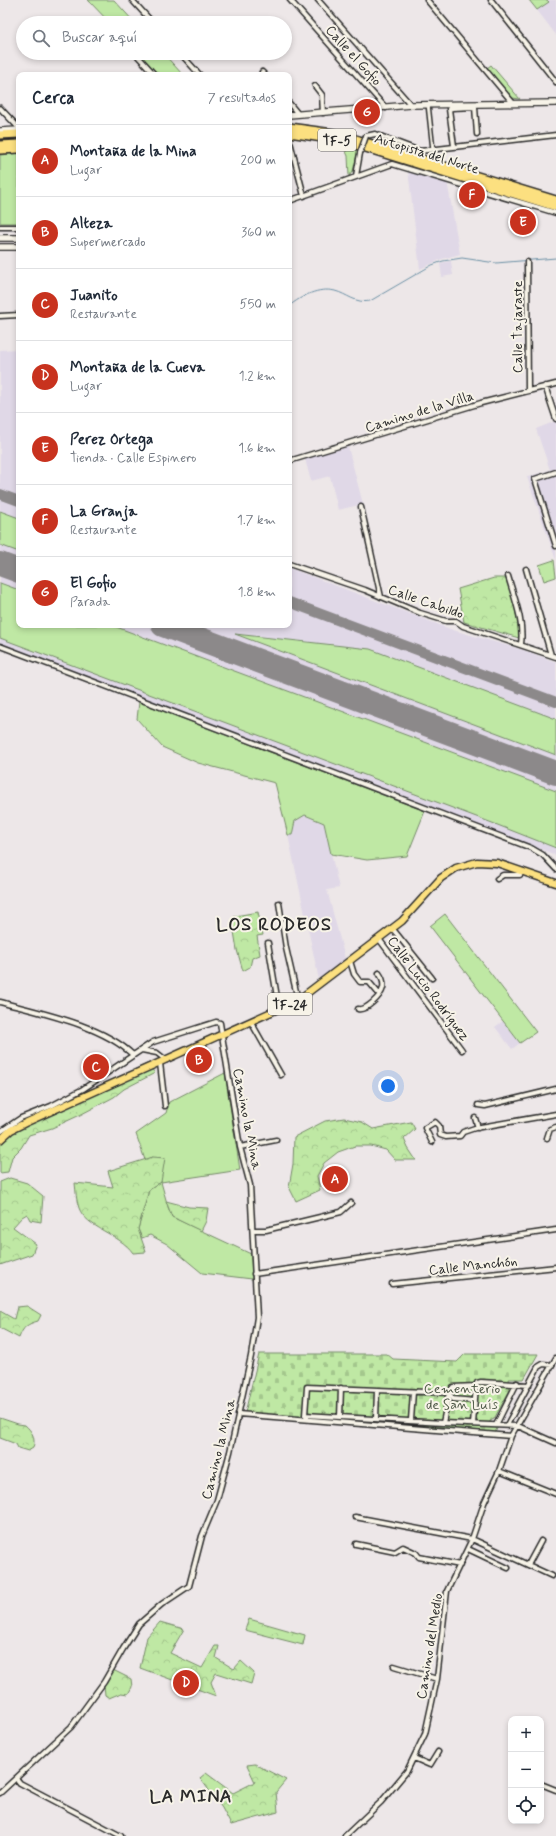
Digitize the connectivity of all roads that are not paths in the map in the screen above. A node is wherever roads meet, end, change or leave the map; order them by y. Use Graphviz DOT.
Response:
graph roads {
  1 [pos="132,0"];
  2 [pos="290,0"];
  3 [pos="318,0"];
  4 [pos="427,0"];
  5 [pos="491,0"];
  6 [pos="147,16"];
  7 [pos="141,60"];
  8 [pos="186,60"];
  9 [pos="152,72"];
  10 [pos="197,72"];
  11 [pos="556,82"];
  12 [pos="315,86"];
  13 [pos="513,103"];
  14 [pos="556,103"];
  15 [pos="428,104"];
  16 [pos="411,105"];
  17 [pos="475,105"];
  18 [pos="449,106"];
  19 [pos="0,108"];
  20 [pos="386,108"];
  21 [pos="293,113"];
  22 [pos="323,113"];
  23 [pos="16,126"];
  24 [pos="292,126"];
  25 [pos="16,129"];
  26 [pos="0,131"];
  27 [pos="292,133"];
  28 [pos="16,134"];
  29 [pos="477,134"];
  30 [pos="0,135"];
  31 [pos="556,135"];
  32 [pos="16,138"];
  33 [pos="0,139"];
  34 [pos="292,140"];
  35 [pos="16,144"];
  36 [pos="0,145"];
  37 [pos="454,146"];
  38 [pos="292,148"];
  39 [pos="16,149"];
  40 [pos="0,150"];
  41 [pos="433,150"];
  42 [pos="375,151"];
  43 [pos="356,176"];
  44 [pos="304,196"];
  45 [pos="292,200"];
  46 [pos="556,200"];
  47 [pos="556,207"];
  48 [pos="556,213"];
  49 [pos="0,227"];
  50 [pos="16,227"];
  51 [pos="0,238"];
  52 [pos="16,238"];
  53 [pos="0,247"];
  54 [pos="16,247"];
  55 [pos="527,262"];
  56 [pos="16,315"];
  57 [pos="0,316"];
  58 [pos="556,384"];
  59 [pos="545,386"];
  60 [pos="528,391"];
  61 [pos="556,419"];
  62 [pos="292,460"];
  63 [pos="556,472"];
  64 [pos="361,507"];
  65 [pos="556,546"];
  66 [pos="292,565"];
  67 [pos="526,570"];
  68 [pos="508,576"];
  69 [pos="381,597"];
  70 [pos="521,644"];
  71 [pos="0,646"];
  72 [pos="551,655"];
  73 [pos="556,657"];
  74 [pos="556,869"];
  75 [pos="523,871"];
  76 [pos="497,879"];
  77 [pos="556,883"];
  78 [pos="278,903"];
  79 [pos="392,928"];
  80 [pos="379,939"];
  81 [pos="268,942"];
  82 [pos="350,961"];
  83 [pos="379,973"];
  84 [pos="432,978"];
  85 [pos="379,994"];
  86 [pos="298,1000"];
  87 [pos="0,1002"];
  88 [pos="279,1009"];
  89 [pos="358,1009"];
  90 [pos="251,1022"];
  91 [pos="222,1035"];
  92 [pos="141,1050"];
  93 [pos="462,1050"];
  94 [pos="132,1055"];
  95 [pos="163,1062"];
  96 [pos="282,1075"];
  97 [pos="556,1089"];
  98 [pos="478,1105"];
  99 [pos="165,1106"];
  100 [pos="556,1114"];
  101 [pos="475,1118"];
  102 [pos="556,1127"];
  103 [pos="478,1128"];
  104 [pos="0,1132"];
  105 [pos="548,1138"];
  106 [pos="0,1140"];
  107 [pos="276,1140"];
  108 [pos="432,1142"];
  109 [pos="240,1146"];
  110 [pos="351,1203"];
  111 [pos="252,1230"];
  112 [pos="556,1230"];
  113 [pos="556,1268"];
  114 [pos="254,1274"];
  115 [pos="392,1284"];
  116 [pos="556,1358"];
  117 [pos="552,1365"];
  118 [pos="517,1383"];
  119 [pos="529,1385"];
  120 [pos="476,1386"];
  121 [pos="341,1388"];
  122 [pos="377,1390"];
  123 [pos="413,1392"];
  124 [pos="449,1393"];
  125 [pos="475,1401"];
  126 [pos="238,1414"];
  127 [pos="340,1417"];
  128 [pos="376,1419"];
  129 [pos="411,1420"];
  130 [pos="443,1423"];
  131 [pos="473,1424"];
  132 [pos="496,1425"];
  133 [pos="507,1425"];
  134 [pos="518,1426"];
  135 [pos="511,1436"];
  136 [pos="556,1442"];
  137 [pos="499,1470"];
  138 [pos="556,1494"];
  139 [pos="355,1518"];
  140 [pos="472,1538"];
  141 [pos="541,1541"];
  142 [pos="356,1544"];
  143 [pos="468,1549"];
  144 [pos="460,1565"];
  145 [pos="528,1565"];
  146 [pos="508,1568"];
  147 [pos="552,1576"];
  148 [pos="394,1666"];
  149 [pos="437,1679"];
  150 [pos="438,1752"];
  151 [pos="414,1758"];
  152 [pos="16,1778"];
  153 [pos="544,1785"];
  154 [pos="556,1790"];
  155 [pos="0,1793"];
  156 [pos="121,1836"];
  157 [pos="345,1836"];
  1 -- 6 [label="street"];
  2 -- 20 [label="street, Calle el Gofio"];
  3 -- 16 [label="street"];
  4 -- 13 [label="street"];
  5 -- 11 [label="street"];
  7 -- 9 [label="street"];
  8 -- 10 [label="street"];
  12 -- 22 [label="street"];
  13 -- 14 [label="main road"];
  13 -- 17 [label="main road"];
  15 -- 16 [label="main road"];
  15 -- 18 [label="main road"];
  15 -- 41 [label="street"];
  16 -- 20 [label="main road"];
  17 -- 18 [label="main road"];
  17 -- 29 [label="street"];
  18 -- 37 [label="street"];
  19 -- 23 [label="street"];
  20 -- 22 [label="main road"];
  21 -- 22 [label="main road"];
  24 -- 46 [label="highway, Autopista del Norte / TF-5"];
  25 -- 26 [label="main road"];
  27 -- 42 [label="highway, Autopista del Norte / TF-5"];
  28 -- 30 [label="highway"];
  31 -- 37 [label="street"];
  32 -- 33 [label="highway"];
  34 -- 42 [label="highway"];
  35 -- 36 [label="highway"];
  37 -- 41 [label="street"];
  38 -- 44 [label="street"];
  39 -- 40 [label="highway"];
  41 -- 43 [label="street, bridge"];
  42 -- 47 [label="highway, Autopista del Norte / TF-5"];
  43 -- 44 [label="street"];
  43 -- 48 [label="street"];
  44 -- 45 [label="street"];
  49 -- 50 [label="street"];
  51 -- 52 [label="main road"];
  53 -- 54 [label="main road"];
  55 -- 60 [label="street, Calle Tajaraste"];
  56 -- 57 [label="street"];
  58 -- 59 [label="street, Camino de la Villa"];
  59 -- 60 [label="street, Camino de la Villa"];
  59 -- 61 [label="street"];
  60 -- 62 [label="street, Camino de la Villa"];
  63 -- 65 [label="street"];
  64 -- 69 [label="street"];
  66 -- 69 [label="street, Calle Cabildo"];
  67 -- 72 [label="street"];
  68 -- 70 [label="street"];
  69 -- 70 [label="street, Calle Cabildo"];
  70 -- 72 [label="street, Calle Cabildo"];
  71 -- 74 [label="street"];
  72 -- 73 [label="street, Calle Cabildo"];
  75 -- 76 [label="street"];
  75 -- 77 [label="main road, TF-24"];
  75 -- 79 [label="main road, TF-24"];
  78 -- 86 [label="street"];
  79 -- 80 [label="main road, TF-24"];
  79 -- 84 [label="street"];
  80 -- 82 [label="main road, TF-24"];
  80 -- 93 [label="street, Calle Lucio Rodríguez"];
  81 -- 88 [label="street"];
  82 -- 85 [label="street"];
  82 -- 86 [label="main road, TF-24"];
  83 -- 85 [label="street"];
  85 -- 89 [label="street"];
  86 -- 88 [label="main road, TF-24"];
  87 -- 94 [label="street"];
  88 -- 90 [label="main road, TF-24"];
  90 -- 91 [label="main road, TF-24"];
  90 -- 96 [label="street"];
  91 -- 92 [label="street"];
  91 -- 95 [label="main road, TF-24"];
  91 -- 109 [label="street, Camino la Mina"];
  92 -- 94 [label="street"];
  92 -- 95 [label="street"];
  94 -- 104 [label="street"];
  95 -- 99 [label="street"];
  95 -- 106 [label="main road, TF-24"];
  97 -- 98 [label="street"];
  100 -- 103 [label="street"];
  101 -- 103 [label="street"];
  102 -- 105 [label="street"];
  103 -- 108 [label="street"];
  107 -- 109 [label="street"];
  109 -- 111 [label="street, Camino la Mina"];
  110 -- 111 [label="street"];
  111 -- 114 [label="street, Camino la Mina"];
  112 -- 114 [label="street"];
  113 -- 115 [label="street, Calle Manchón"];
  114 -- 126 [label="street, Camino la Mina"];
  116 -- 117 [label="street, Camino del Medio"];
  117 -- 119 [label="street"];
  117 -- 134 [label="street, Camino del Medio"];
  118 -- 119 [label="street"];
  118 -- 120 [label="street"];
  118 -- 132 [label="street"];
  119 -- 133 [label="street"];
  120 -- 124 [label="street"];
  120 -- 125 [label="street"];
  121 -- 122 [label="street"];
  121 -- 127 [label="street"];
  121 -- 127 [label="street"];
  122 -- 123 [label="street"];
  122 -- 128 [label="street"];
  123 -- 124 [label="street"];
  123 -- 129 [label="street"];
  124 -- 125 [label="street"];
  124 -- 130 [label="street"];
  125 -- 131 [label="street"];
  126 -- 135 [label="street"];
  126 -- 152 [label="street, Camino la Mina"];
  127 -- 128 [label="street"];
  128 -- 129 [label="street"];
  129 -- 130 [label="street"];
  130 -- 131 [label="street"];
  131 -- 132 [label="street"];
  132 -- 133 [label="street"];
  133 -- 134 [label="street"];
  134 -- 135 [label="street, Camino del Medio"];
  134 -- 136 [label="street"];
  135 -- 137 [label="street, Camino del Medio"];
  137 -- 138 [label="street"];
  137 -- 140 [label="street, Camino del Medio"];
  139 -- 140 [label="street"];
  140 -- 143 [label="street, Camino del Medio"];
  140 -- 145 [label="street"];
  141 -- 145 [label="street"];
  142 -- 144 [label="street"];
  143 -- 144 [label="street, Camino del Medio"];
  143 -- 146 [label="street"];
  144 -- 149 [label="street, Camino del Medio"];
  145 -- 147 [label="street"];
  148 -- 149 [label="street"];
  149 -- 151 [label="street, Camino del Medio"];
  150 -- 151 [label="street"];
  151 -- 157 [label="street, Camino del Medio"];
  152 -- 155 [label="street, Camino la Mina"];
  152 -- 156 [label="street"];
  153 -- 154 [label="street"];
}
